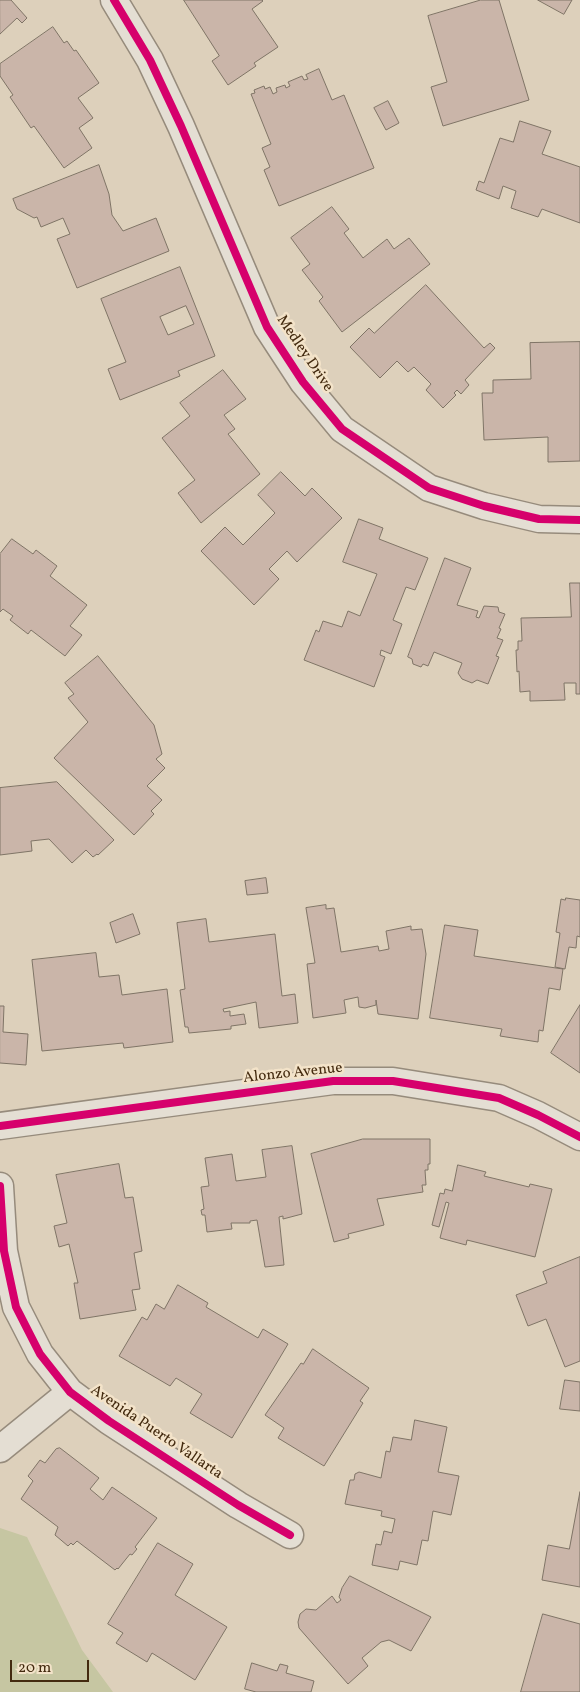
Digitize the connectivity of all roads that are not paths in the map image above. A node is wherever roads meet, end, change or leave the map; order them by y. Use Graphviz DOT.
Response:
graph roads {
  1 [pos="114,0"];
  2 [pos="580,520"];
  3 [pos="0,1126"];
  4 [pos="580,1137"];
  5 [pos="0,1186"];
  6 [pos="70,1392"];
  7 [pos="0,1449"];
  8 [pos="290,1535"];
  1 -- 2 [label="street, Medley Drive"];
  3 -- 4 [label="street, Alonzo Avenue"];
  5 -- 6 [label="street, Avenida Puerto Vallarta"];
  6 -- 7 [label="street"];
  6 -- 8 [label="street, Avenida Puerto Vallarta"];
}
